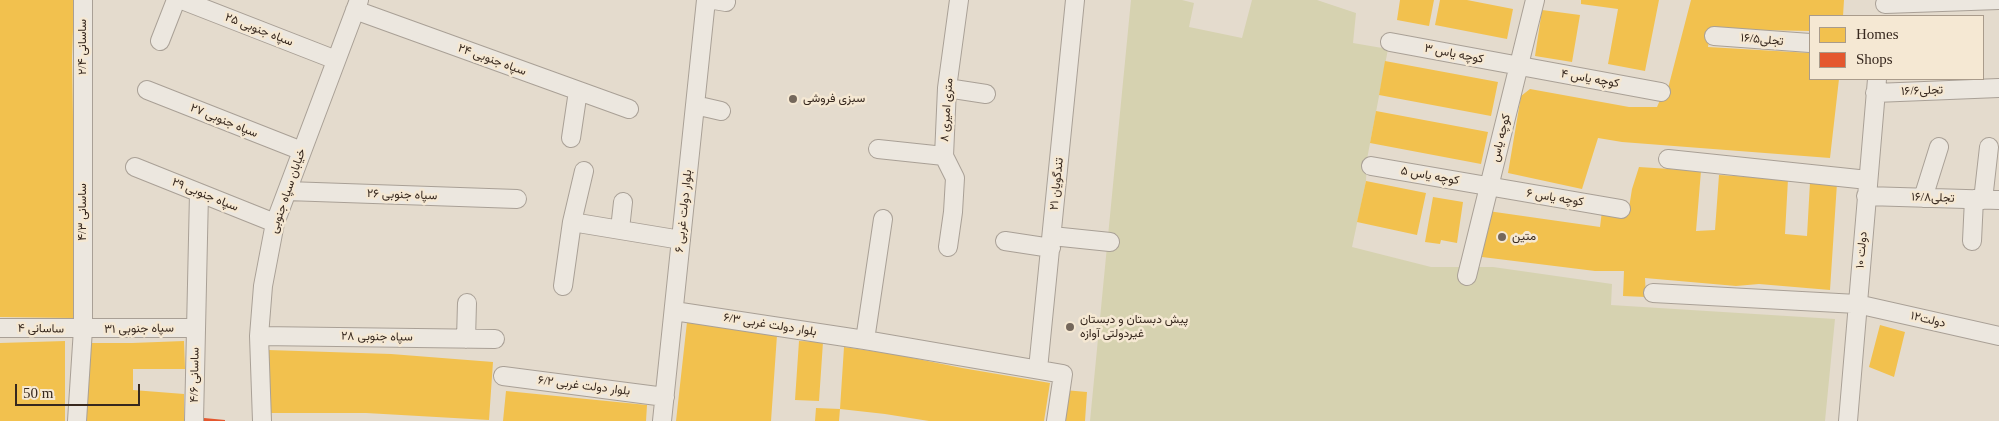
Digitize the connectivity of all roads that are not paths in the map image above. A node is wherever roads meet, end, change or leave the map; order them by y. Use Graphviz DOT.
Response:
graph roads {
  1 [pos="83,0"];
  2 [pos="176,0"];
  3 [pos="182,0"];
  4 [pos="706,0"];
  5 [pos="959,0"];
  6 [pos="1075,0"];
  7 [pos="1535,0"];
  8 [pos="1992,0"];
  9 [pos="1999,0"];
  10 [pos="357,5"];
  11 [pos="1884,5"];
  12 [pos="1714,36"];
  13 [pos="160,41"];
  14 [pos="1390,42"];
  15 [pos="1809,44"];
  16 [pos="336,60"];
  17 [pos="1518,66"];
  18 [pos="1876,86"];
  19 [pos="947,88"];
  20 [pos="1999,88"];
  21 [pos="147,90"];
  22 [pos="578,91"];
  23 [pos="1661,92"];
  24 [pos="82,94"];
  25 [pos="986,94"];
  26 [pos="695,105"];
  27 [pos="629,109"];
  28 [pos="721,111"];
  29 [pos="571,138"];
  30 [pos="1939,147"];
  31 [pos="1989,147"];
  32 [pos="878,149"];
  33 [pos="302,151"];
  34 [pos="944,156"];
  35 [pos="1668,159"];
  36 [pos="1371,166"];
  37 [pos="135,167"];
  38 [pos="584,171"];
  39 [pos="1488,187"];
  40 [pos="1867,188"];
  41 [pos="287,191"];
  42 [pos="198,193"];
  43 [pos="1923,198"];
  44 [pos="517,199"];
  45 [pos="1985,200"];
  46 [pos="623,202"];
  47 [pos="1621,209"];
  48 [pos="883,219"];
  49 [pos="275,222"];
  50 [pos="572,222"];
  51 [pos="620,228"];
  52 [pos="681,240"];
  53 [pos="1005,240"];
  54 [pos="1972,241"];
  55 [pos="1051,242"];
  56 [pos="1110,242"];
  57 [pos="948,247"];
  58 [pos="1467,276"];
  59 [pos="563,286"];
  60 [pos="1653,293"];
  61 [pos="467,303"];
  62 [pos="1857,304"];
  63 [pos="674,311"];
  64 [pos="0,328"];
  65 [pos="195,328"];
  66 [pos="83,329"];
  67 [pos="259,336"];
  68 [pos="1999,336"];
  69 [pos="466,339"];
  70 [pos="495,339"];
  71 [pos="865,340"];
  72 [pos="1038,369"];
  73 [pos="503,376"];
  74 [pos="665,397"];
  75 [pos="77,421"];
  76 [pos="194,421"];
  77 [pos="262,421"];
  78 [pos="662,421"];
  79 [pos="1056,421"];
  80 [pos="1848,421"];
  1 -- 24 [label="street, ۲/۴ ساسانی"];
  2 -- 13 [label="street"];
  3 -- 16 [label="street, ۲۵ سپاه جنوبی"];
  4 -- 26 [label="street, بلوار دولت غربی ۶"];
  5 -- 19 [label="street, ۸ متری امیری"];
  6 -- 55 [label="street, ۲۱ تندگویان"];
  7 -- 17 [label="street, کوچه یاس"];
  8 -- 9 [label="street"];
  8 -- 11 [label="street"];
  10 -- 16 [label="street, خیابان سپاه جنوبی"];
  10 -- 22 [label="street, ۲۴ سپاه جنوبی"];
  12 -- 15 [label="street, تجلی۱۶/۵"];
  14 -- 17 [label="street, کوچه یاس ۳"];
  16 -- 33 [label="street, خیابان سپاه جنوبی"];
  17 -- 23 [label="street, کوچه یاس ۴"];
  17 -- 39 [label="street, کوچه یاس"];
  18 -- 20 [label="street, تجلی۱۶/۶"];
  18 -- 40 [label="street, ۱۰ دولت"];
  19 -- 25 [label="street"];
  19 -- 34 [label="street, ۸ متری امیری"];
  21 -- 33 [label="street, ۲۷ سپاه جنوبی"];
  22 -- 27 [label="street, ۲۴ سپاه جنوبی"];
  22 -- 29 [label="street"];
  24 -- 66 [label="street, ۴/۳ ساسانی"];
  26 -- 28 [label="street"];
  26 -- 52 [label="street, بلوار دولت غربی ۶"];
  30 -- 43 [label="street"];
  31 -- 45 [label="street"];
  32 -- 34 [label="street"];
  33 -- 41 [label="street, خیابان سپاه جنوبی"];
  34 -- 57 [label="street, ۸ متری امیری"];
  35 -- 40 [label="street, تجلی۱۶/۸"];
  36 -- 39 [label="street, کوچه یاس ۵"];
  37 -- 42 [label="street, ۲۹ سپاه جنوبی"];
  38 -- 50 [label="street"];
  39 -- 47 [label="street, کوچه یاس ۶"];
  39 -- 58 [label="street, کوچه یاس"];
  40 -- 43 [label="street, تجلی۱۶/۸"];
  40 -- 62 [label="street, ۱۰ دولت"];
  41 -- 44 [label="street, ۲۶ سپاه جنوبی"];
  41 -- 49 [label="street, خیابان سپاه جنوبی"];
  42 -- 49 [label="street, ۲۹ سپاه جنوبی"];
  42 -- 65 [label="street, ۴/۶ ساسانی"];
  43 -- 45 [label="street, تجلی۱۶/۸"];
  45 -- 54 [label="street"];
  46 -- 51 [label="street"];
  48 -- 71 [label="street"];
  49 -- 67 [label="street, خیابان سپاه جنوبی"];
  50 -- 51 [label="street"];
  50 -- 59 [label="street"];
  51 -- 52 [label="street"];
  52 -- 63 [label="street, بلوار دولت غربی ۶"];
  53 -- 55 [label="street"];
  55 -- 56 [label="street"];
  55 -- 72 [label="street, ۲۱ تندگویان"];
  60 -- 62 [label="street, ۱۲دولت"];
  61 -- 69 [label="street"];
  62 -- 68 [label="street, ۱۲دولت"];
  62 -- 80 [label="street, ۱۰ دولت"];
  63 -- 71 [label="street, بلوار دولت غربی ۶/۳"];
  63 -- 74 [label="street, بلوار دولت غربی ۶"];
  64 -- 66 [label="street, ۴ ساسانی"];
  65 -- 66 [label="street, ۳۱ سپاه جنوبی"];
  65 -- 76 [label="street, ۴/۶ ساسانی"];
  66 -- 75 [label="street, ۴/۳ ساسانی"];
  67 -- 69 [label="street, ۲۸ سپاه جنوبی"];
  67 -- 77 [label="street, خیابان سپاه جنوبی"];
  69 -- 70 [label="street, ۲۸ سپاه جنوبی"];
  71 -- 72 [label="street, بلوار دولت غربی ۶/۳"];
  72 -- 79 [label="street, بلوار دولت غربی ۶/۳"];
  73 -- 74 [label="street, بلوار دولت غربی ۶/۲"];
  74 -- 78 [label="street, بلوار دولت غربی ۶"];
}
